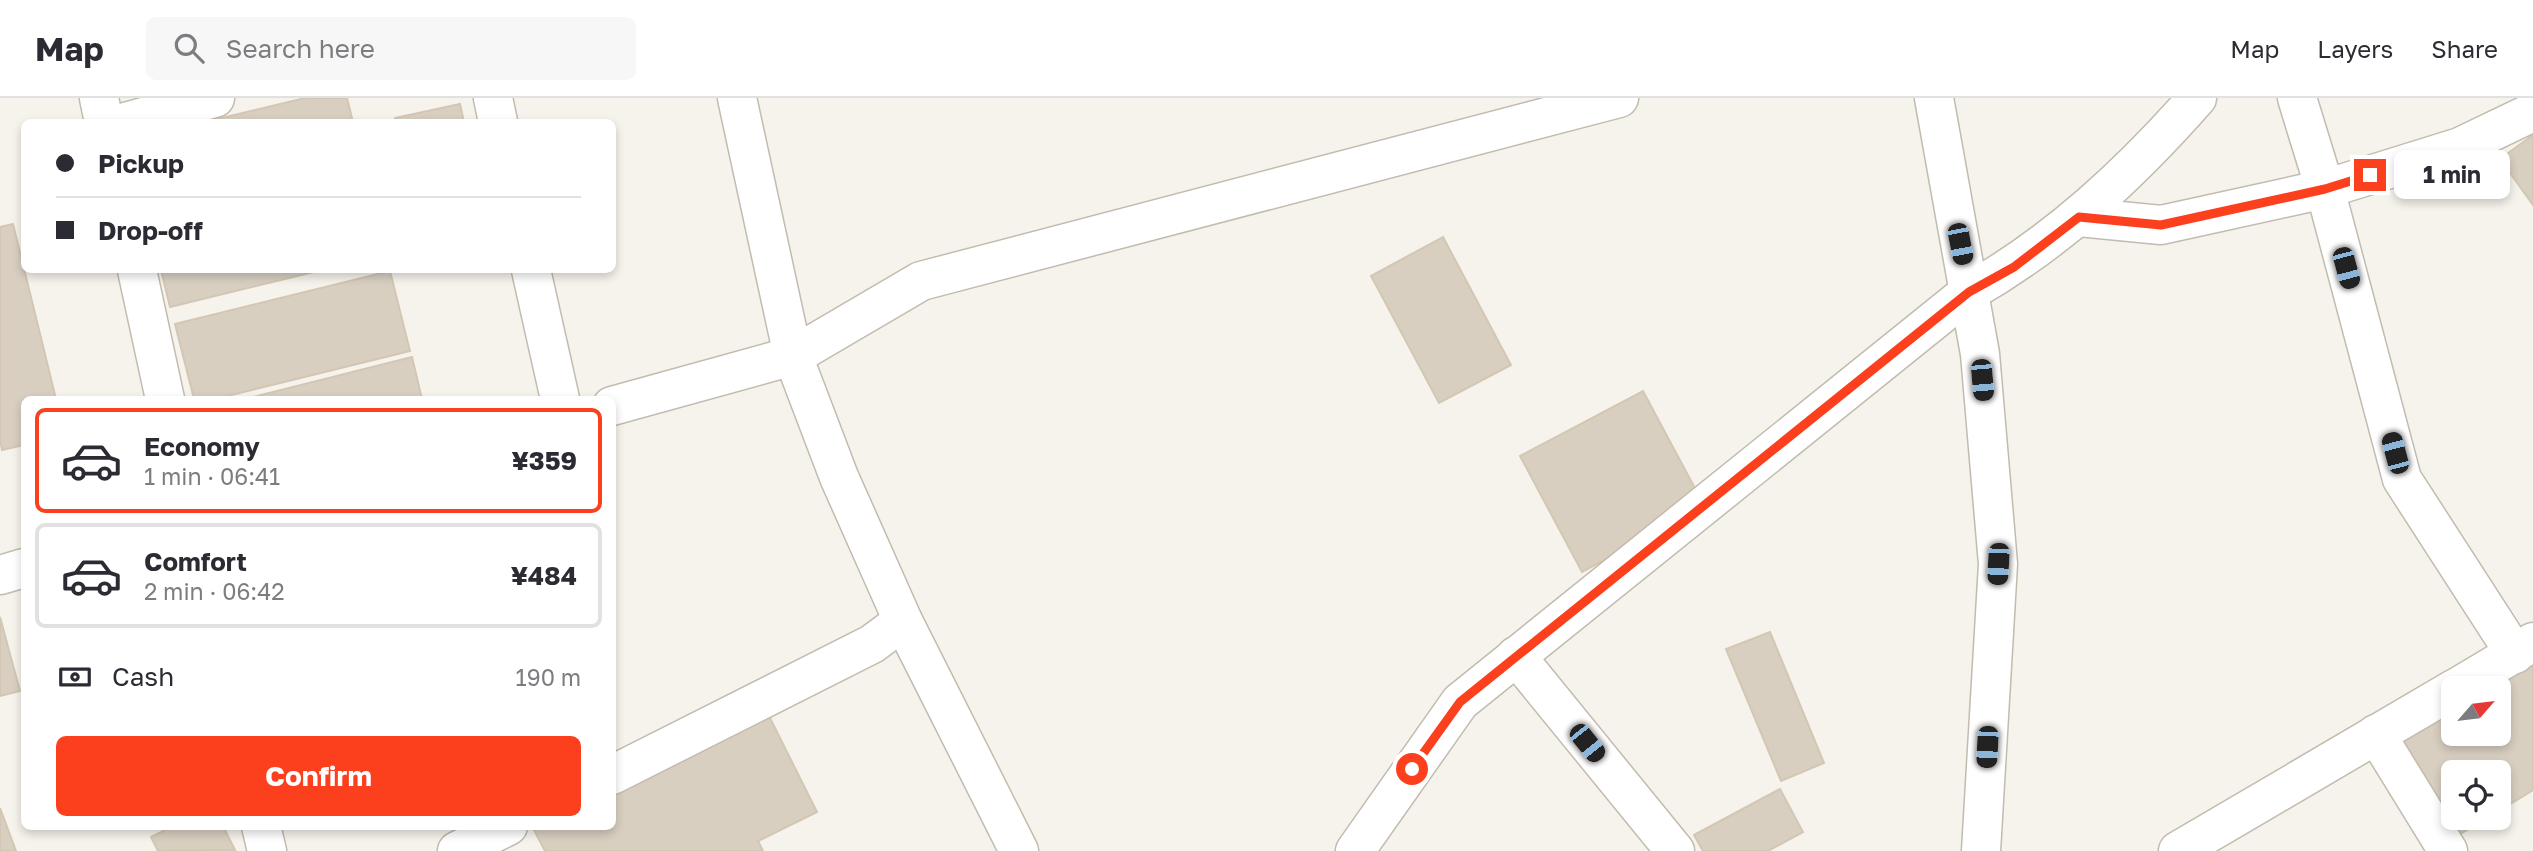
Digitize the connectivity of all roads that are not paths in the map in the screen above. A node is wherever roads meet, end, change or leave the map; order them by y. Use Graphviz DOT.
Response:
graph roads {
  1 [pos="99,98"];
  2 [pos="215,98"];
  3 [pos="493,98"];
  4 [pos="737,98"];
  5 [pos="1619,98"];
  6 [pos="1934,98"];
  7 [pos="2197,98"];
  8 [pos="2297,98"];
  9 [pos="2533,112"];
  10 [pos="103,119"];
  11 [pos="136,119"];
  12 [pos="497,119"];
  13 [pos="2325,189"];
  14 [pos="2079,217"];
  15 [pos="138,273"];
  16 [pos="532,273"];
  17 [pos="1969,292"];
  18 [pos="793,356"];
  19 [pos="165,396"];
  20 [pos="559,396"];
  21 [pos="616,405"];
  22 [pos="21,569"];
  23 [pos="0,575"];
  24 [pos="903,621"];
  25 [pos="2524,648"];
  26 [pos="1516,656"];
  27 [pos="2477,676"];
  28 [pos="2441,697"];
  29 [pos="2376,734"];
  30 [pos="616,773"];
  31 [pos="262,830"];
  32 [pos="500,830"];
  33 [pos="267,851"];
  34 [pos="457,851"];
  35 [pos="1019,851"];
  36 [pos="1355,851"];
  37 [pos="1675,851"];
  38 [pos="1981,851"];
  39 [pos="2178,851"];
  40 [pos="2448,851"];
  1 -- 10 [label="street"];
  2 -- 11 [label="street"];
  3 -- 12 [label="street"];
  4 -- 18 [label="street"];
  5 -- 18 [label="street"];
  6 -- 17 [label="street"];
  7 -- 14 [label="street"];
  8 -- 13 [label="street"];
  9 -- 13 [label="street"];
  13 -- 14 [label="street"];
  13 -- 25 [label="street"];
  14 -- 17 [label="street"];
  15 -- 19 [label="street"];
  16 -- 20 [label="street"];
  17 -- 26 [label="street"];
  17 -- 38 [label="street"];
  18 -- 21 [label="street"];
  18 -- 24 [label="street"];
  22 -- 23 [label="street"];
  24 -- 30 [label="street"];
  24 -- 35 [label="street"];
  25 -- 27 [label="street"];
  26 -- 36 [label="street"];
  26 -- 37 [label="street"];
  28 -- 29 [label="street"];
  29 -- 39 [label="street"];
  29 -- 40 [label="street"];
  31 -- 33 [label="street"];
  32 -- 34 [label="street"];
}
